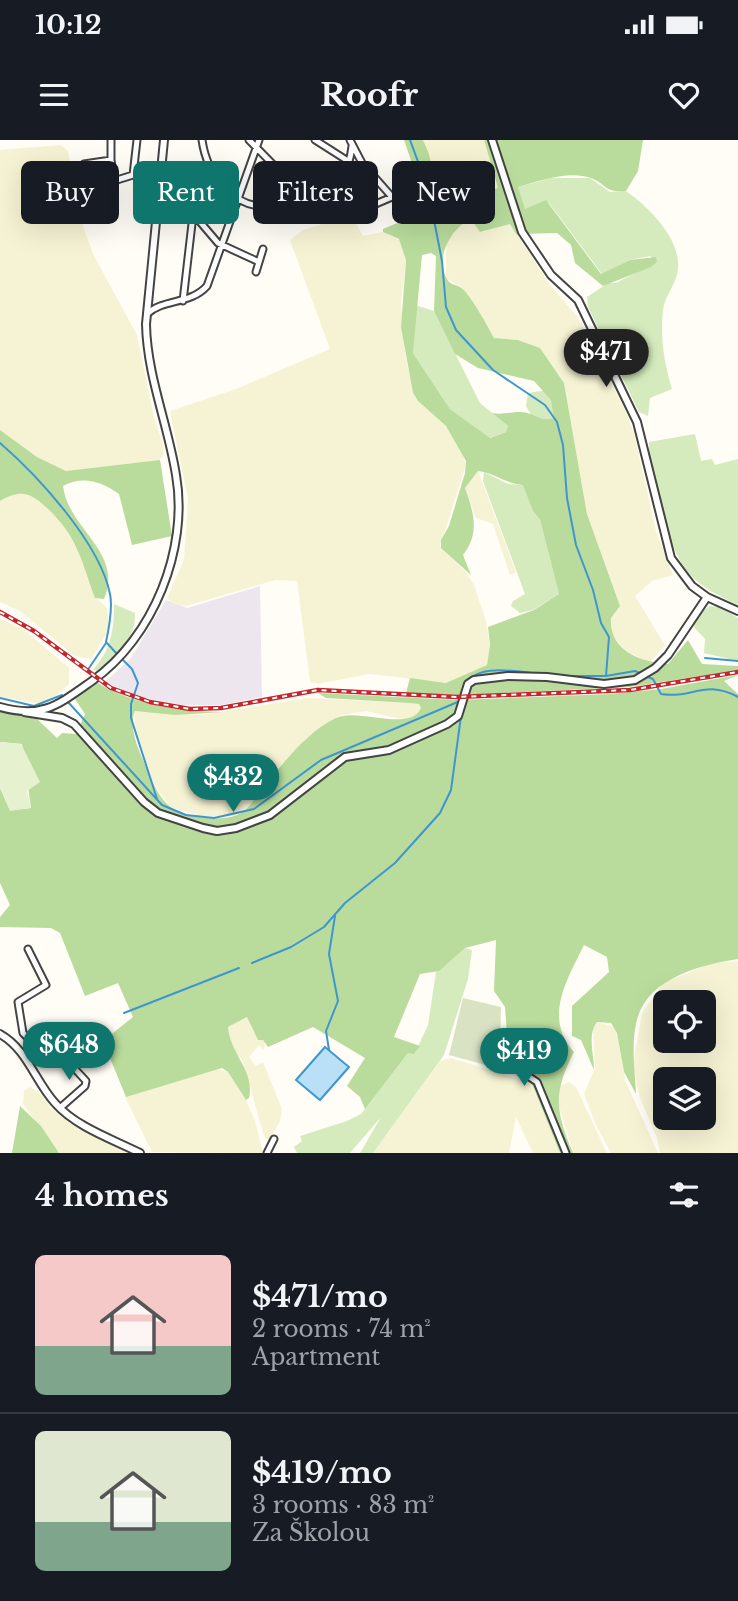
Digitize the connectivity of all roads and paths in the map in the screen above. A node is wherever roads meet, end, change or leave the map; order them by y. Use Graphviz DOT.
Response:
graph roads {
  1 [pos="111,140"];
  2 [pos="137,140"];
  3 [pos="164,140"];
  4 [pos="202,140"];
  5 [pos="249,140"];
  6 [pos="259,140"];
  7 [pos="315,140"];
  8 [pos="492,140"];
  9 [pos="351,143"];
  10 [pos="256,148"];
  11 [pos="111,160"];
  12 [pos="104,161"];
  13 [pos="135,161"];
  14 [pos="162,161"];
  15 [pos="208,161"];
  16 [pos="269,161"];
  17 [pos="346,161"];
  18 [pos="348,161"];
  19 [pos="365,161"];
  20 [pos="133,175"];
  21 [pos="119,179"];
  22 [pos="378,179"];
  23 [pos="239,200"];
  24 [pos="253,202"];
  25 [pos="378,203"];
  26 [pos="156,224"];
  27 [pos="231,224"];
  28 [pos="223,247"];
  29 [pos="263,249"];
  30 [pos="259,262"];
  31 [pos="256,272"];
  32 [pos="149,297"];
  33 [pos="183,301"];
  34 [pos="159,306"];
  35 [pos="147,314"];
  36 [pos="707,597"];
  37 [pos="738,611"];
  38 [pos="64,700"];
  39 [pos="0,706"];
  40 [pos="24,712"];
  41 [pos="62,719"];
  42 [pos="28,949"];
  43 [pos="0,1034"];
  44 [pos="503,1035"];
  45 [pos="62,1055"];
  46 [pos="25,1058"];
  47 [pos="60,1108"];
  48 [pos="274,1139"];
  49 [pos="140,1153"];
  50 [pos="267,1153"];
  51 [pos="566,1153"];
  1 -- 11 [label="street"];
  2 -- 13 [label="street"];
  3 -- 14 [label="street"];
  4 -- 15 [label="street"];
  5 -- 10 [label="street"];
  6 -- 10 [label="street"];
  7 -- 17 [label="street"];
  8 -- 36 [label="street"];
  9 -- 18 [label="street"];
  9 -- 19 [label="street"];
  10 -- 16 [label="street"];
  10 -- 23 [label="street"];
  11 -- 12 [label="street"];
  20 -- 21 [label="street"];
  22 -- 25 [label="street"];
  23 -- 24 [label="street"];
  26 -- 32 [label="street"];
  27 -- 28 [label="street"];
  28 -- 30 [label="street"];
  28 -- 33 [label="street"];
  28 -- 33 [label="street"];
  29 -- 30 [label="street"];
  30 -- 31 [label="street"];
  32 -- 34 [label="street"];
  32 -- 35 [label="street"];
  33 -- 34 [label="street"];
  34 -- 35 [label="street"];
  35 -- 38 [label="street"];
  36 -- 37 [label="street"];
  36 -- 41 [label="street"];
  38 -- 40 [label="street"];
  38 -- 41 [label="street"];
  39 -- 40 [label="street"];
  40 -- 41 [label="street"];
  42 -- 46 [label="street"];
  43 -- 46 [label="street"];
  44 -- 51 [label="street"];
  45 -- 47 [label="street"];
  46 -- 47 [label="street"];
  47 -- 49 [label="street"];
  48 -- 50 [label="street"];
}
